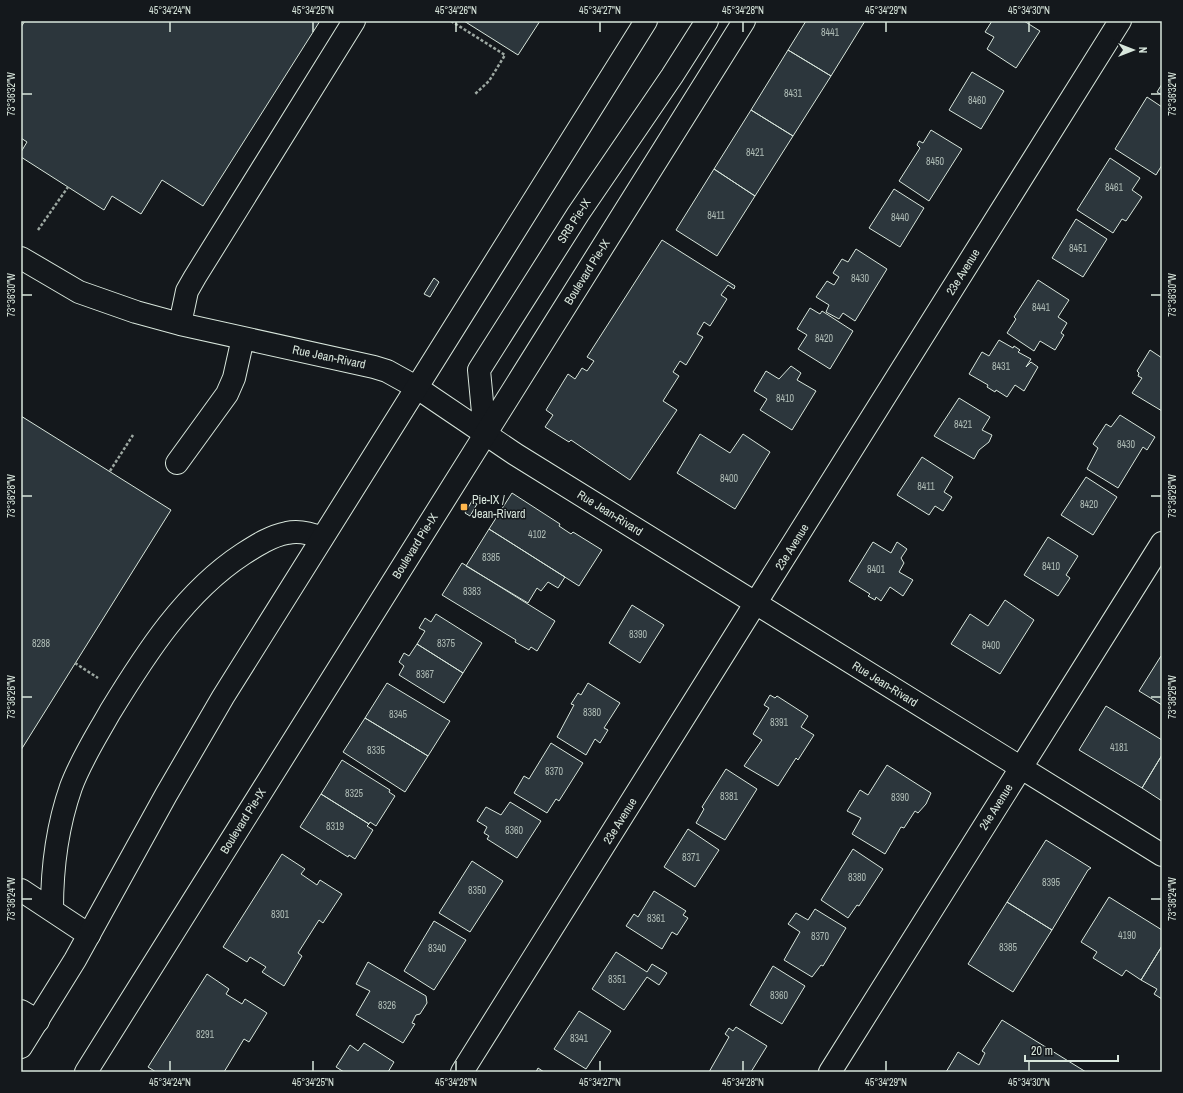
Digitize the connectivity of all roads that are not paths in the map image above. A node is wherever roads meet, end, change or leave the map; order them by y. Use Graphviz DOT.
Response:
graph roads {
  1 [pos="354,21"];
  2 [pos="646,21"];
  3 [pos="707,21"];
  4 [pos="744,21"];
  5 [pos="1120,21"];
  6 [pos="21,258"];
  7 [pos="180,324"];
  8 [pos="243,338"];
  9 [pos="416,387"];
  10 [pos="485,434"];
  11 [pos="177,463"];
  12 [pos="322,538"];
  13 [pos="1162,543"];
  14 [pos="756,603"];
  15 [pos="1021,768"];
  16 [pos="1162,855"];
  17 [pos="21,890"];
  18 [pos="52,909"];
  19 [pos="89,935"];
  20 [pos="29,1016"];
  21 [pos="21,1047"];
  22 [pos="86,1072"];
  23 [pos="462,1072"];
  24 [pos="830,1072"];
  1 -- 7 [label="street"];
  2 -- 9 [label="street"];
  3 -- 10 [label="street, SRB Pie-IX"];
  4 -- 10 [label="street, Boulevard Pie-IX"];
  5 -- 14 [label="street, 23e Avenue"];
  6 -- 7 [label="street, Rue Jean-Rivard"];
  7 -- 8 [label="street, Rue Jean-Rivard"];
  8 -- 9 [label="street, Rue Jean-Rivard"];
  8 -- 11 [label="street"];
  9 -- 10 [label="street, Rue Jean-Rivard"];
  9 -- 12 [label="street"];
  10 -- 14 [label="street, Rue Jean-Rivard"];
  10 -- 22 [label="street, Boulevard Pie-IX"];
  12 -- 18 [label="street"];
  12 -- 19 [label="street"];
  13 -- 15 [label="street, 24e Avenue"];
  14 -- 15 [label="street, Rue Jean-Rivard"];
  14 -- 23 [label="street, 23e Avenue"];
  15 -- 16 [label="street, Rue Jean-Rivard"];
  15 -- 24 [label="street, 24e Avenue"];
  17 -- 18 [label="street"];
  18 -- 19 [label="street"];
  19 -- 20 [label="street"];
  20 -- 21 [label="street"];
}
